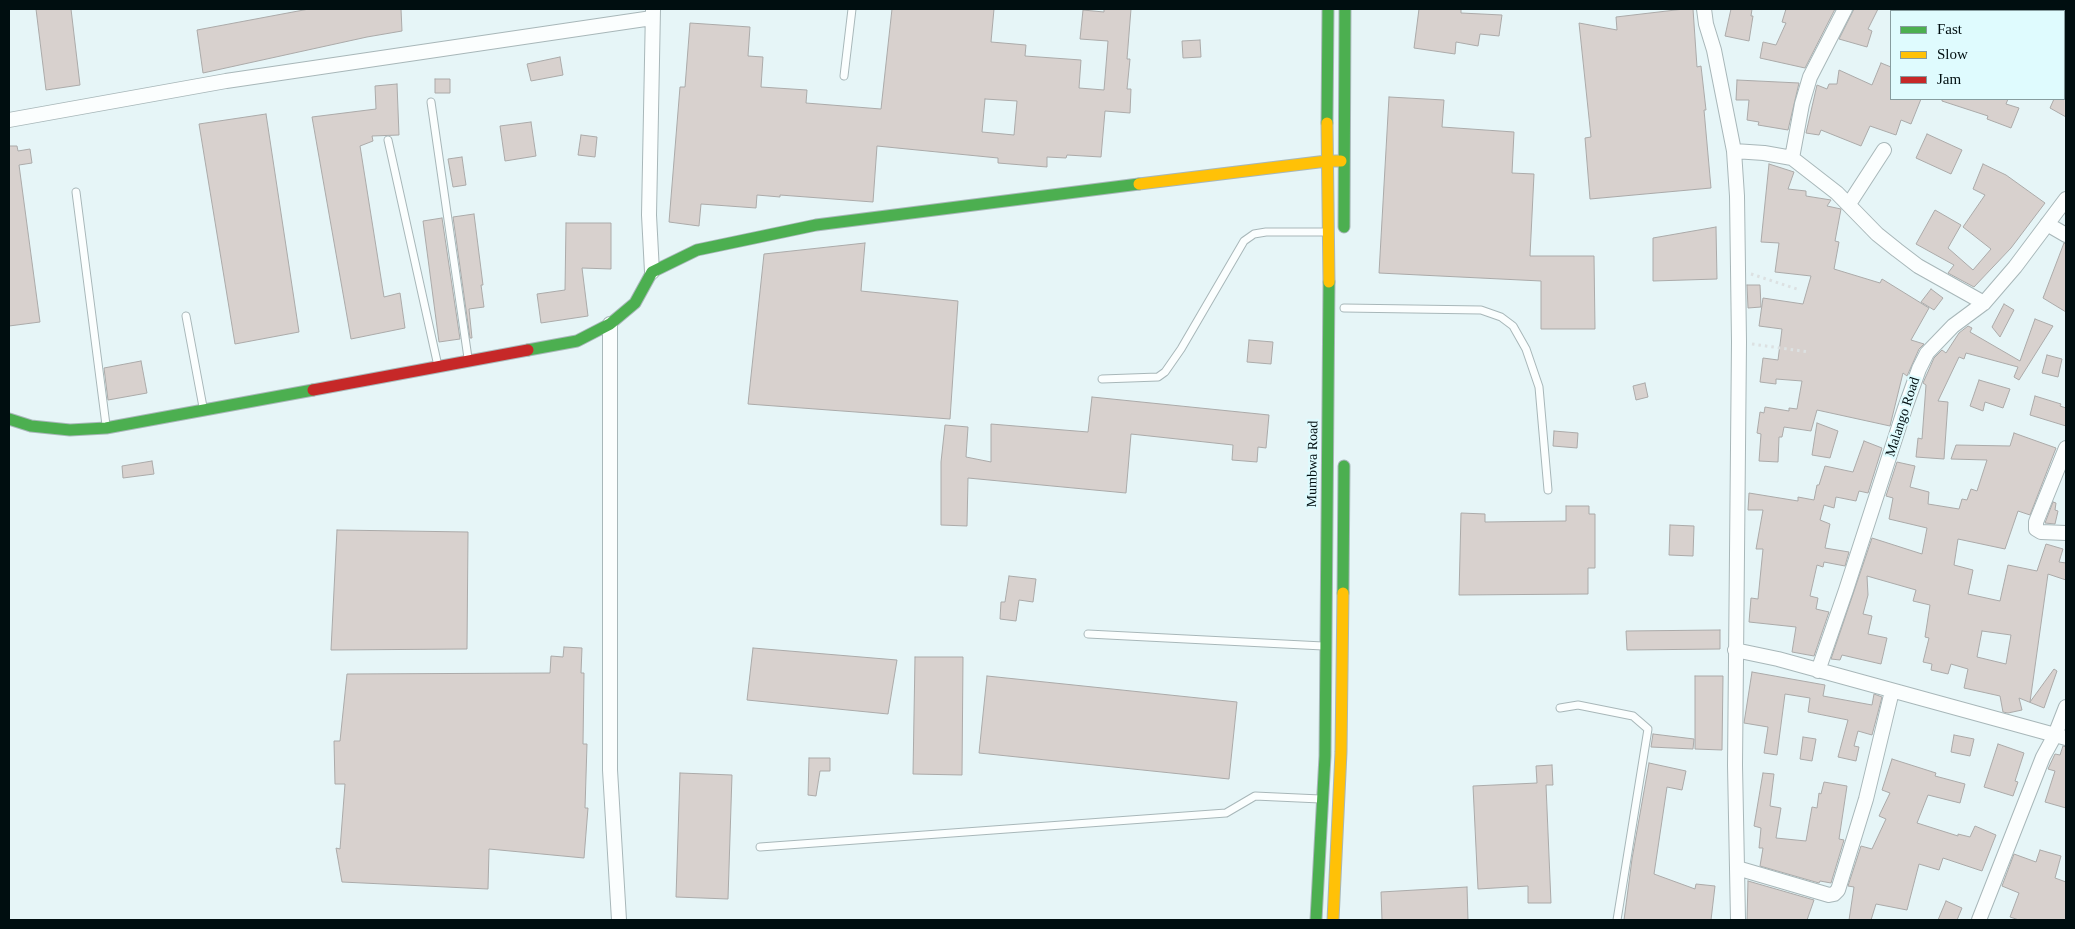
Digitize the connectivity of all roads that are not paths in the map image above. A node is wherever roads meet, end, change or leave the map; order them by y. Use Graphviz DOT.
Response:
graph roads {
  1 [pos="852,9"];
  2 [pos="1328,9"];
  3 [pos="1346,9"];
  4 [pos="1704,9"];
  5 [pos="1845,9"];
  6 [pos="653,13"];
  7 [pos="844,76"];
  8 [pos="431,102"];
  9 [pos="9,120"];
  10 [pos="388,140"];
  11 [pos="1884,150"];
  12 [pos="1734,152"];
  13 [pos="1792,158"];
  14 [pos="1344,160"];
  15 [pos="1327,161"];
  16 [pos="76,192"];
  17 [pos="2066,199"];
  18 [pos="1848,204"];
  19 [pos="2047,224"];
  20 [pos="1328,232"];
  21 [pos="2066,235"];
  22 [pos="1344,239"];
  23 [pos="652,272"];
  24 [pos="1984,303"];
  25 [pos="1344,308"];
  26 [pos="186,316"];
  27 [pos="610,324"];
  28 [pos="469,361"];
  29 [pos="438,366"];
  30 [pos="1102,379"];
  31 [pos="203,410"];
  32 [pos="9,419"];
  33 [pos="106,428"];
  34 [pos="2066,448"];
  35 [pos="1344,456"];
  36 [pos="1548,490"];
  37 [pos="2066,533"];
  38 [pos="1088,634"];
  39 [pos="1326,646"];
  40 [pos="1735,650"];
  41 [pos="1818,670"];
  42 [pos="1892,691"];
  43 [pos="2066,707"];
  44 [pos="1560,708"];
  45 [pos="2061,736"];
  46 [pos="1323,799"];
  47 [pos="760,847"];
  48 [pos="1737,868"];
  49 [pos="619,920"];
  50 [pos="1316,920"];
  51 [pos="1333,920"];
  52 [pos="1616,920"];
  53 [pos="1738,920"];
  54 [pos="1979,920"];
  1 -- 7 [label="lane"];
  2 -- 15 [label="main road, Mumbwa Road"];
  3 -- 14 [label="main road"];
  4 -- 12 [label="street"];
  5 -- 13 [label="street"];
  6 -- 9 [label="street"];
  6 -- 23 [label="street"];
  8 -- 28 [label="lane"];
  10 -- 29 [label="lane"];
  11 -- 18 [label="street"];
  12 -- 13 [label="street"];
  12 -- 40 [label="street"];
  13 -- 18 [label="street"];
  14 -- 15 [label="main road"];
  14 -- 22 [label="main road"];
  15 -- 20 [label="main road, Mumbwa Road"];
  15 -- 23 [label="main road"];
  16 -- 33 [label="lane"];
  17 -- 19 [label="street, Malango Road"];
  18 -- 24 [label="street"];
  19 -- 21 [label="street"];
  19 -- 24 [label="street, Malango Road"];
  20 -- 30 [label="lane"];
  20 -- 39 [label="main road, Mumbwa Road"];
  23 -- 27 [label="main road"];
  24 -- 41 [label="street, Malango Road"];
  25 -- 36 [label="lane"];
  26 -- 31 [label="lane"];
  27 -- 28 [label="main road"];
  27 -- 49 [label="street"];
  28 -- 29 [label="main road"];
  29 -- 31 [label="main road"];
  31 -- 33 [label="main road"];
  32 -- 33 [label="main road"];
  34 -- 37 [label="street"];
  35 -- 51 [label="main road"];
  38 -- 39 [label="lane"];
  39 -- 46 [label="main road, Mumbwa Road"];
  40 -- 41 [label="street"];
  40 -- 48 [label="street"];
  41 -- 42 [label="street"];
  42 -- 45 [label="street"];
  42 -- 48 [label="street"];
  43 -- 45 [label="street"];
  44 -- 52 [label="lane"];
  45 -- 54 [label="street"];
  46 -- 47 [label="lane"];
  46 -- 50 [label="main road, Mumbwa Road"];
  48 -- 53 [label="street"];
}
